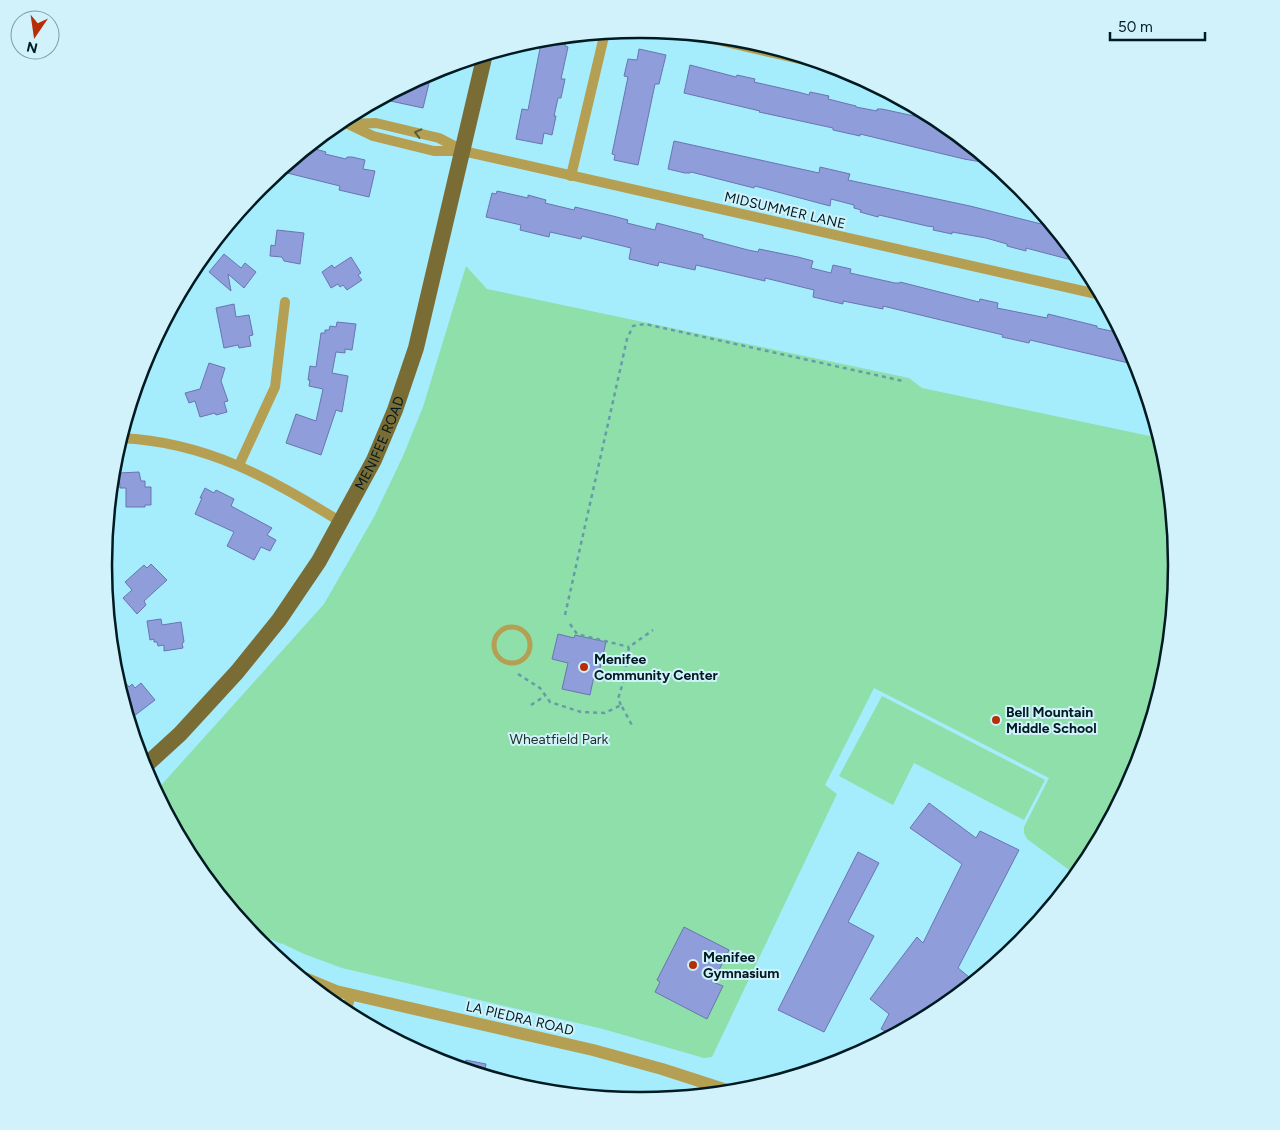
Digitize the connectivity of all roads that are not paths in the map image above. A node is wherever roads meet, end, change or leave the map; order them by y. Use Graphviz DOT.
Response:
graph roads {
  1 [pos="603,39"];
  2 [pos="483,61"];
  3 [pos="355,121"];
  4 [pos="463,151"];
  5 [pos="571,176"];
  6 [pos="1092,293"];
  7 [pos="285,302"];
  8 [pos="128,439"];
  9 [pos="239,466"];
  10 [pos="341,522"];
  11 [pos="522,630"];
  12 [pos="151,761"];
  13 [pos="351,994"];
  14 [pos="337,996"];
  15 [pos="348,1005"];
  16 [pos="714,1087"];
  1 -- 5 [label="street"];
  2 -- 4 [label="main road, MENIFEE ROAD"];
  3 -- 4 [label="street, MIDSUMMER LANE"];
  4 -- 5 [label="street, MIDSUMMER LANE"];
  4 -- 10 [label="main road, MENIFEE ROAD"];
  5 -- 6 [label="street, MIDSUMMER LANE"];
  7 -- 9 [label="street"];
  8 -- 9 [label="street"];
  9 -- 10 [label="street"];
  10 -- 12 [label="main road, MENIFEE ROAD"];
  11 -- 11 [label="lane"];
  13 -- 14 [label="street, LA PIEDRA ROAD"];
  13 -- 15 [label="street"];
  13 -- 16 [label="street, LA PIEDRA ROAD"];
}
